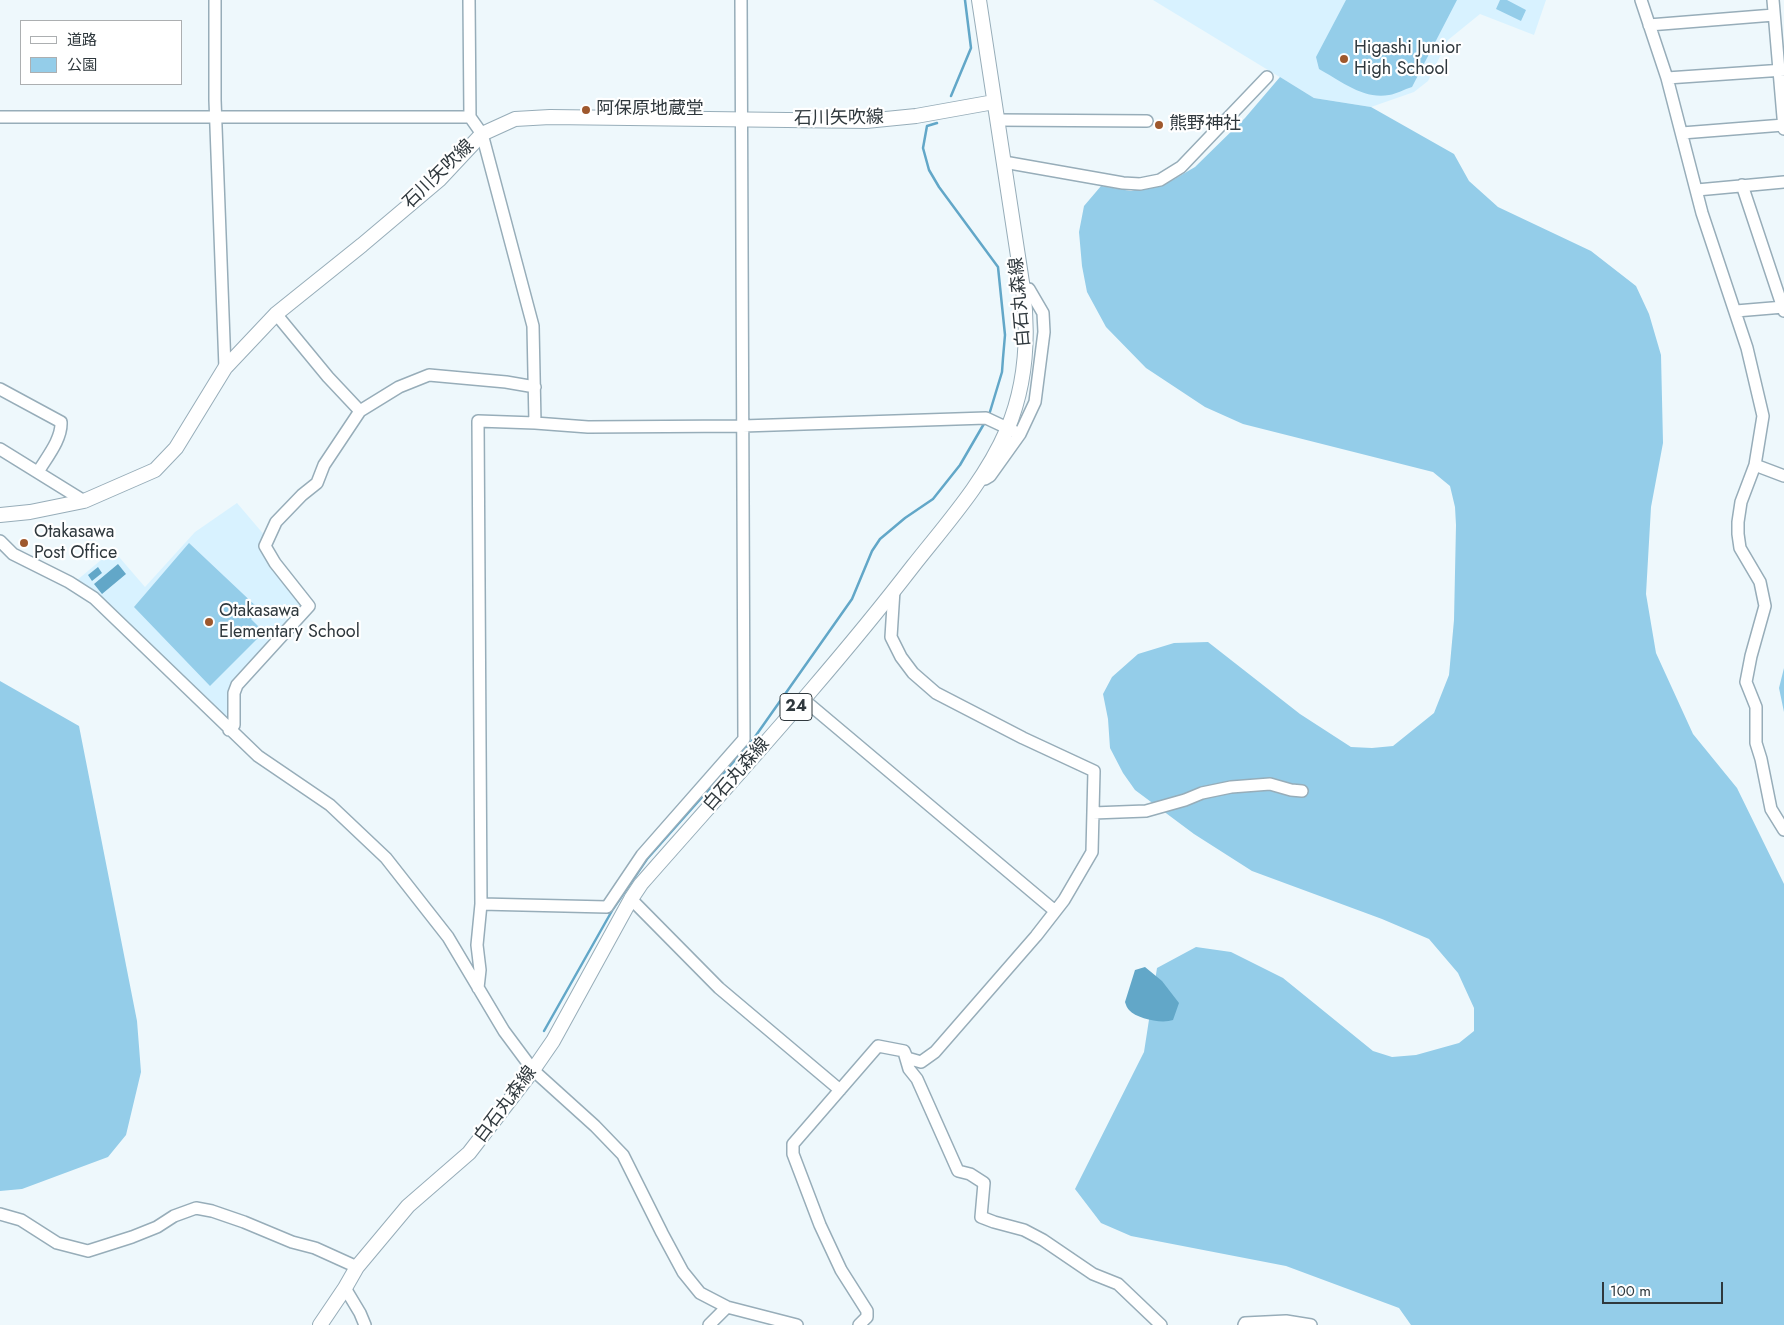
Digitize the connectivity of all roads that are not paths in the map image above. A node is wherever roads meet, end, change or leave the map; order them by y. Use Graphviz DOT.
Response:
graph roads {
  1 [pos="215,0"];
  2 [pos="469,0"];
  3 [pos="741,0"];
  4 [pos="979,0"];
  5 [pos="1641,0"];
  6 [pos="1773,0"];
  7 [pos="1774,15"];
  8 [pos="1649,25"];
  9 [pos="1782,70"];
  10 [pos="1267,77"];
  11 [pos="1667,78"];
  12 [pos="994,102"];
  13 [pos="0,117"];
  14 [pos="215,118"];
  15 [pos="470,118"];
  16 [pos="741,119"];
  17 [pos="997,120"];
  18 [pos="1147,121"];
  19 [pos="1784,126"];
  20 [pos="1784,129"];
  21 [pos="1682,133"];
  22 [pos="482,134"];
  23 [pos="1004,162"];
  24 [pos="1784,182"];
  25 [pos="1742,185"];
  26 [pos="1697,190"];
  27 [pos="1784,308"];
  28 [pos="1736,311"];
  29 [pos="276,314"];
  30 [pos="226,368"];
  31 [pos="535,387"];
  32 [pos="0,389"];
  33 [pos="360,411"];
  34 [pos="535,422"];
  35 [pos="742,426"];
  36 [pos="1014,431"];
  37 [pos="0,449"];
  38 [pos="1754,465"];
  39 [pos="38,472"];
  40 [pos="1784,476"];
  41 [pos="84,501"];
  42 [pos="0,516"];
  43 [pos="0,542"];
  44 [pos="894,590"];
  45 [pos="803,699"];
  46 [pos="229,730"];
  47 [pos="1302,791"];
  48 [pos="1093,813"];
  49 [pos="1784,830"];
  50 [pos="631,898"];
  51 [pos="481,904"];
  52 [pos="1055,911"];
  53 [pos="478,988"];
  54 [pos="904,1051"];
  55 [pos="532,1070"];
  56 [pos="840,1090"];
  57 [pos="0,1214"];
  58 [pos="357,1267"];
  59 [pos="345,1288"];
  60 [pos="727,1307"];
  61 [pos="763,1321"];
  62 [pos="320,1325"];
  63 [pos="365,1325"];
  64 [pos="708,1325"];
  65 [pos="797,1325"];
  66 [pos="859,1325"];
  67 [pos="1161,1325"];
  68 [pos="1244,1325"];
  69 [pos="1311,1325"];
  1 -- 14 [label="street"];
  2 -- 15 [label="street"];
  3 -- 16 [label="street"];
  4 -- 12 [label="main road, 白石丸森線 / 24"];
  5 -- 8 [label="street"];
  6 -- 7 [label="street"];
  7 -- 8 [label="street"];
  7 -- 9 [label="street"];
  8 -- 11 [label="street"];
  9 -- 11 [label="street"];
  9 -- 19 [label="street"];
  10 -- 23 [label="street"];
  11 -- 21 [label="street"];
  12 -- 16 [label="main road, 石川矢吹線"];
  12 -- 17 [label="main road, 白石丸森線 / 24"];
  13 -- 14 [label="street"];
  14 -- 15 [label="street"];
  14 -- 30 [label="street"];
  15 -- 22 [label="street"];
  16 -- 22 [label="main road, 石川矢吹線"];
  16 -- 35 [label="street"];
  17 -- 18 [label="street"];
  17 -- 23 [label="main road, 白石丸森線 / 24"];
  19 -- 20 [label="street"];
  19 -- 21 [label="street"];
  21 -- 26 [label="street"];
  22 -- 29 [label="main road, 石川矢吹線"];
  22 -- 31 [label="street"];
  23 -- 36 [label="main road, 白石丸森線 / 24"];
  24 -- 25 [label="street"];
  25 -- 26 [label="street"];
  25 -- 27 [label="street"];
  26 -- 28 [label="street"];
  27 -- 28 [label="street"];
  28 -- 38 [label="street"];
  29 -- 30 [label="main road, 石川矢吹線"];
  29 -- 33 [label="street"];
  30 -- 41 [label="main road, 石川矢吹線"];
  31 -- 33 [label="street"];
  31 -- 34 [label="street"];
  32 -- 39 [label="street"];
  33 -- 46 [label="street"];
  34 -- 35 [label="street"];
  34 -- 51 [label="street"];
  35 -- 36 [label="street"];
  35 -- 51 [label="street"];
  36 -- 44 [label="main road, 白石丸森線 / 24"];
  37 -- 39 [label="street"];
  38 -- 40 [label="street"];
  38 -- 49 [label="street"];
  39 -- 41 [label="street"];
  41 -- 42 [label="main road, 石川矢吹線"];
  43 -- 46 [label="street"];
  44 -- 45 [label="main road, 白石丸森線 / 24"];
  44 -- 48 [label="street"];
  45 -- 50 [label="main road, 白石丸森線 / 24"];
  45 -- 52 [label="street"];
  46 -- 53 [label="street"];
  47 -- 48 [label="street"];
  48 -- 52 [label="street"];
  50 -- 55 [label="main road, 白石丸森線 / 24"];
  50 -- 56 [label="street"];
  51 -- 53 [label="street"];
  52 -- 54 [label="street"];
  53 -- 55 [label="street"];
  54 -- 56 [label="street"];
  54 -- 67 [label="street"];
  55 -- 58 [label="main road, 白石丸森線 / 24"];
  55 -- 60 [label="street"];
  56 -- 66 [label="street"];
  57 -- 58 [label="street"];
  58 -- 59 [label="main road, 白石丸森線 / 24"];
  59 -- 62 [label="main road, 白石丸森線 / 24"];
  59 -- 63 [label="street"];
  60 -- 61 [label="street"];
  60 -- 64 [label="street"];
  61 -- 65 [label="street"];
  68 -- 69 [label="street"];
}
